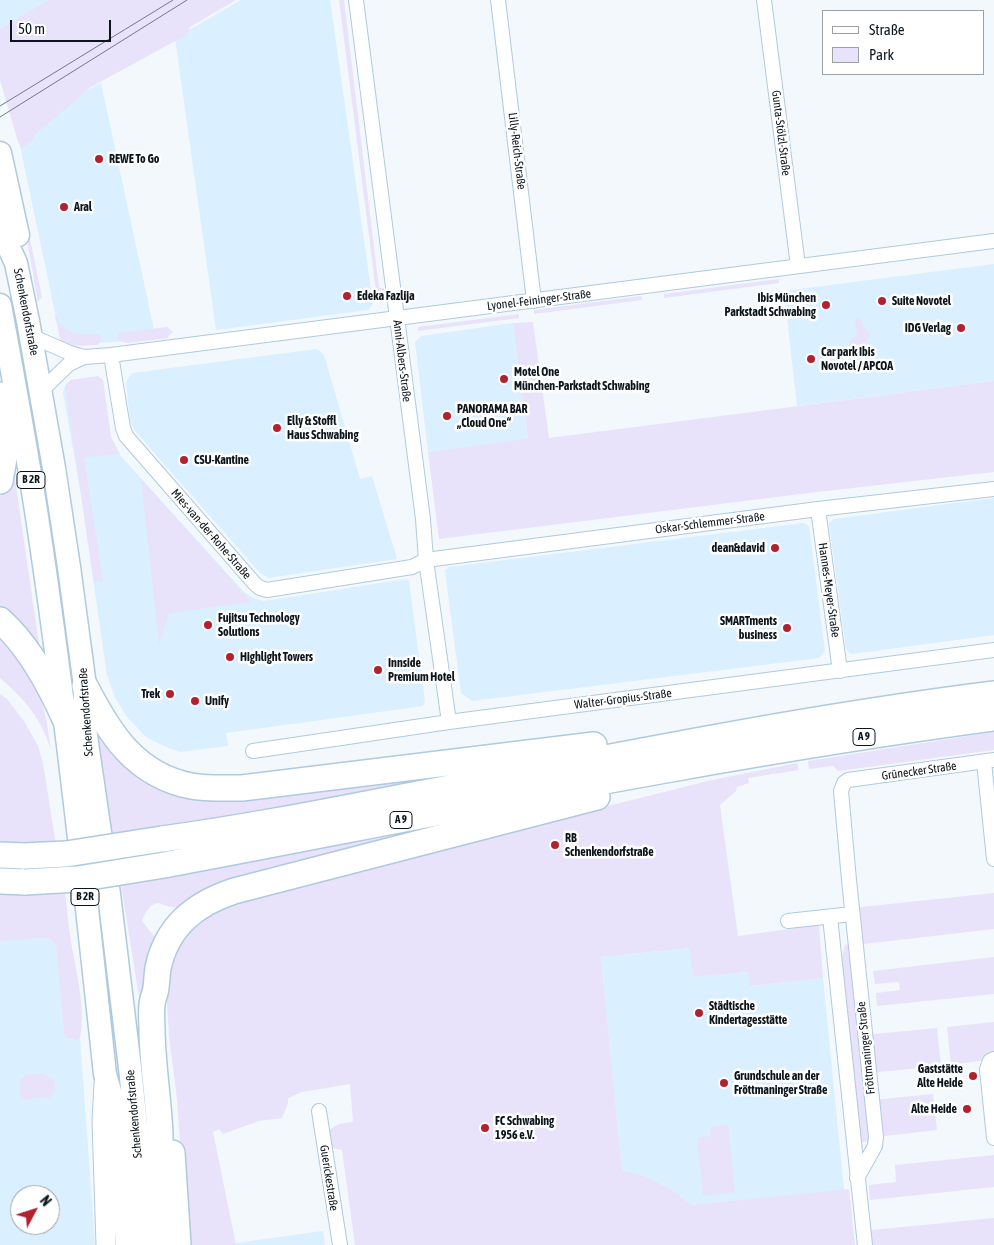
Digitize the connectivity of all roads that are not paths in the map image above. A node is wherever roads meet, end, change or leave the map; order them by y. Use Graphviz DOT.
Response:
graph roads {
  1 [pos="356,0"];
  2 [pos="498,0"];
  3 [pos="764,0"];
  4 [pos="0,153"];
  5 [pos="0,214"];
  6 [pos="994,241"];
  7 [pos="16,263"];
  8 [pos="798,266"];
  9 [pos="534,301"];
  10 [pos="0,305"];
  11 [pos="397,318"];
  12 [pos="31,336"];
  13 [pos="111,355"];
  14 [pos="84,357"];
  15 [pos="0,361"];
  16 [pos="41,391"];
  17 [pos="0,395"];
  18 [pos="0,481"];
  19 [pos="994,488"];
  20 [pos="818,509"];
  21 [pos="426,560"];
  22 [pos="49,600"];
  23 [pos="0,620"];
  24 [pos="994,650"];
  25 [pos="840,671"];
  26 [pos="85,686"];
  27 [pos="994,694"];
  28 [pos="994,718"];
  29 [pos="65,719"];
  30 [pos="449,722"];
  31 [pos="253,751"];
  32 [pos="989,761"];
  33 [pos="639,763"];
  34 [pos="844,783"];
  35 [pos="12,856"];
  36 [pos="994,859"];
  37 [pos="0,881"];
  38 [pos="108,894"];
  39 [pos="852,914"];
  40 [pos="830,917"];
  41 [pos="788,921"];
  42 [pos="156,988"];
  43 [pos="994,1059"];
  44 [pos="105,1074"];
  45 [pos="319,1111"];
  46 [pos="994,1138"];
  47 [pos="857,1178"];
  48 [pos="158,1180"];
  49 [pos="106,1245"];
  50 [pos="127,1245"];
  51 [pos="144,1245"];
  52 [pos="161,1245"];
  53 [pos="178,1245"];
  54 [pos="340,1245"];
  55 [pos="864,1245"];
  1 -- 11 [label="street, Anni-Albers-Straße"];
  2 -- 9 [label="street, Lilly-Reich-Straße"];
  3 -- 8 [label="street, Gunta-Stölzl-Straße"];
  4 -- 7 [label="highway"];
  5 -- 7 [label="highway, Schenkendorfstraße / B 2R"];
  6 -- 8 [label="street, Lyonel-Feininger-Straße"];
  7 -- 12 [label="highway, Schenkendorfstraße / B 2R"];
  8 -- 9 [label="street, Lyonel-Feininger-Straße"];
  9 -- 11 [label="street, Lyonel-Feininger-Straße"];
  10 -- 22 [label="highway, Schenkendorfstraße / B 2R"];
  11 -- 13 [label="street, Lyonel-Feininger-Straße"];
  11 -- 21 [label="street, Anni-Albers-Straße"];
  12 -- 14 [label="street, Lyonel-Feininger-Straße"];
  12 -- 16 [label="highway, Schenkendorfstraße / B 2R"];
  13 -- 14 [label="street, Lyonel-Feininger-Straße"];
  13 -- 21 [label="street, Mies-van-der-Rohe-Straße"];
  14 -- 16 [label="street, Lyonel-Feininger-Straße"];
  15 -- 22 [label="highway"];
  16 -- 26 [label="highway, Schenkendorfstraße / B 2R"];
  17 -- 18 [label="highway"];
  19 -- 20 [label="street, Oskar-Schlemmer-Straße"];
  20 -- 21 [label="street, Oskar-Schlemmer-Straße"];
  20 -- 25 [label="street, Hannes-Meyer-Straße"];
  21 -- 30 [label="street, Anni-Albers-Straße"];
  22 -- 29 [label="highway, Schenkendorfstraße / B 2R"];
  23 -- 29 [label="highway"];
  24 -- 25 [label="street, Walter-Gropius-Straße"];
  25 -- 30 [label="street, Walter-Gropius-Straße"];
  26 -- 33 [label="highway, A 9"];
  26 -- 38 [label="highway, Schenkendorfstraße / B 2R"];
  27 -- 33 [label="highway, A 9"];
  28 -- 33 [label="highway, A 9"];
  29 -- 44 [label="highway, Schenkendorfstraße / B 2R"];
  30 -- 31 [label="street, Walter-Gropius-Straße"];
  32 -- 34 [label="street, Grünecker Straße"];
  32 -- 36 [label="street"];
  33 -- 35 [label="highway, bridge"];
  33 -- 37 [label="highway, A 9, bridge"];
  33 -- 42 [label="highway"];
  34 -- 39 [label="street, Fröttmaninger Straße"];
  38 -- 48 [label="highway"];
  38 -- 51 [label="highway, Schenkendorfstraße / B 2R"];
  39 -- 40 [label="street"];
  39 -- 47 [label="street, Fröttmaninger Straße"];
  40 -- 41 [label="street"];
  40 -- 47 [label="street, Fröttmaninger Straße"];
  42 -- 48 [label="highway"];
  42 -- 53 [label="highway"];
  43 -- 46 [label="street"];
  44 -- 49 [label="main road"];
  44 -- 50 [label="highway, Schenkendorfstraße / B 2R"];
  45 -- 54 [label="street, Guerickestraße"];
  47 -- 55 [label="street, Fröttmaninger Straße"];
  48 -- 52 [label="highway"];
}
